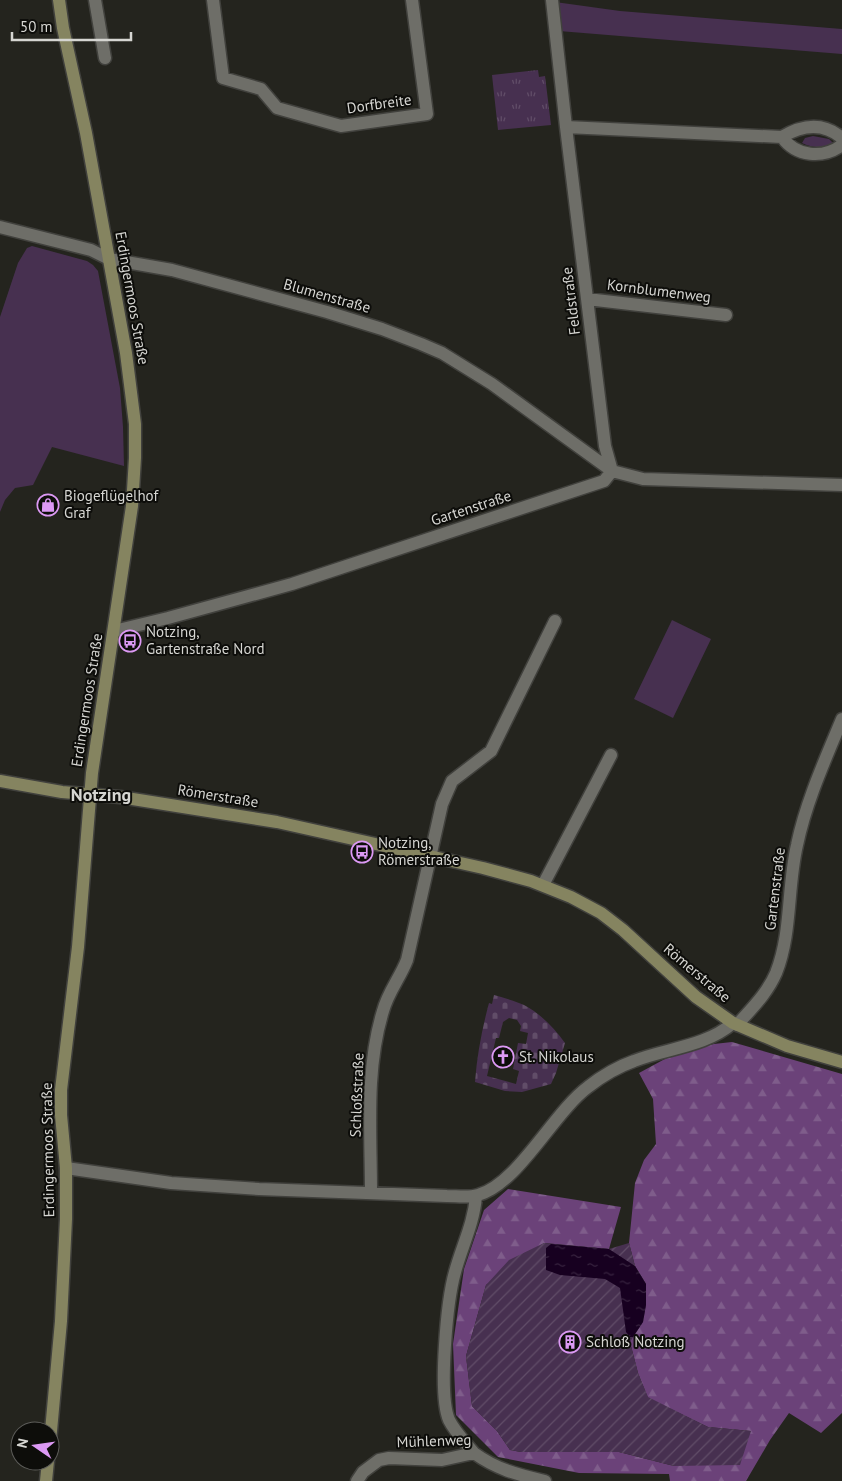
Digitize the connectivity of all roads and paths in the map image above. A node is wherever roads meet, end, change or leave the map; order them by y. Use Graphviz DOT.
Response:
graph roads {
  1 [pos="52,0"];
  2 [pos="59,0"];
  3 [pos="95,0"];
  4 [pos="213,0"];
  5 [pos="412,0"];
  6 [pos="552,0"];
  7 [pos="63,28"];
  8 [pos="105,58"];
  9 [pos="566,127"];
  10 [pos="782,137"];
  11 [pos="842,138"];
  12 [pos="842,145"];
  13 [pos="0,227"];
  14 [pos="108,258"];
  15 [pos="587,300"];
  16 [pos="726,315"];
  17 [pos="612,472"];
  18 [pos="842,485"];
  19 [pos="555,621"];
  20 [pos="114,631"];
  21 [pos="842,719"];
  22 [pos="611,755"];
  23 [pos="0,781"];
  24 [pos="90,795"];
  25 [pos="430,857"];
  26 [pos="543,885"];
  27 [pos="735,1024"];
  28 [pos="842,1062"];
  29 [pos="66,1168"];
  30 [pos="371,1193"];
  31 [pos="476,1196"];
  32 [pos="52,1421"];
  33 [pos="474,1453"];
  34 [pos="357,1481"];
  35 [pos="545,1481"];
  1 -- 7 [label="street, Erdingermoos Straße"];
  2 -- 7 [label="street, Erdingermoos Straße"];
  3 -- 8 [label="street"];
  4 -- 5 [label="street, Dorfbreite"];
  6 -- 9 [label="street, Feldstraße"];
  7 -- 14 [label="street, Erdingermoos Straße"];
  9 -- 10 [label="street"];
  9 -- 15 [label="street, Feldstraße"];
  10 -- 11 [label="street"];
  10 -- 12 [label="street"];
  13 -- 14 [label="street, Blumenstraße"];
  14 -- 17 [label="street, Blumenstraße"];
  14 -- 20 [label="street, Erdingermoos Straße"];
  15 -- 16 [label="street, Kornblumenweg"];
  15 -- 17 [label="street, Feldstraße"];
  17 -- 18 [label="street"];
  17 -- 20 [label="street, Gartenstraße"];
  19 -- 25 [label="street"];
  20 -- 24 [label="street, Erdingermoos Straße"];
  21 -- 27 [label="street, Gartenstraße"];
  22 -- 26 [label="street"];
  23 -- 24 [label="street, Römerstraße"];
  24 -- 25 [label="street, Römerstraße"];
  24 -- 29 [label="street, Erdingermoos Straße"];
  25 -- 26 [label="street, Römerstraße"];
  25 -- 30 [label="street, Schloßstraße"];
  26 -- 27 [label="street, Römerstraße"];
  27 -- 28 [label="street, Römerstraße"];
  27 -- 31 [label="street"];
  29 -- 30 [label="street"];
  29 -- 32 [label="street, Erdingermoos Straße"];
  30 -- 31 [label="street"];
  31 -- 33 [label="street"];
  33 -- 34 [label="street, Mühlenweg"];
  33 -- 35 [label="street, Mühlenweg"];
}
